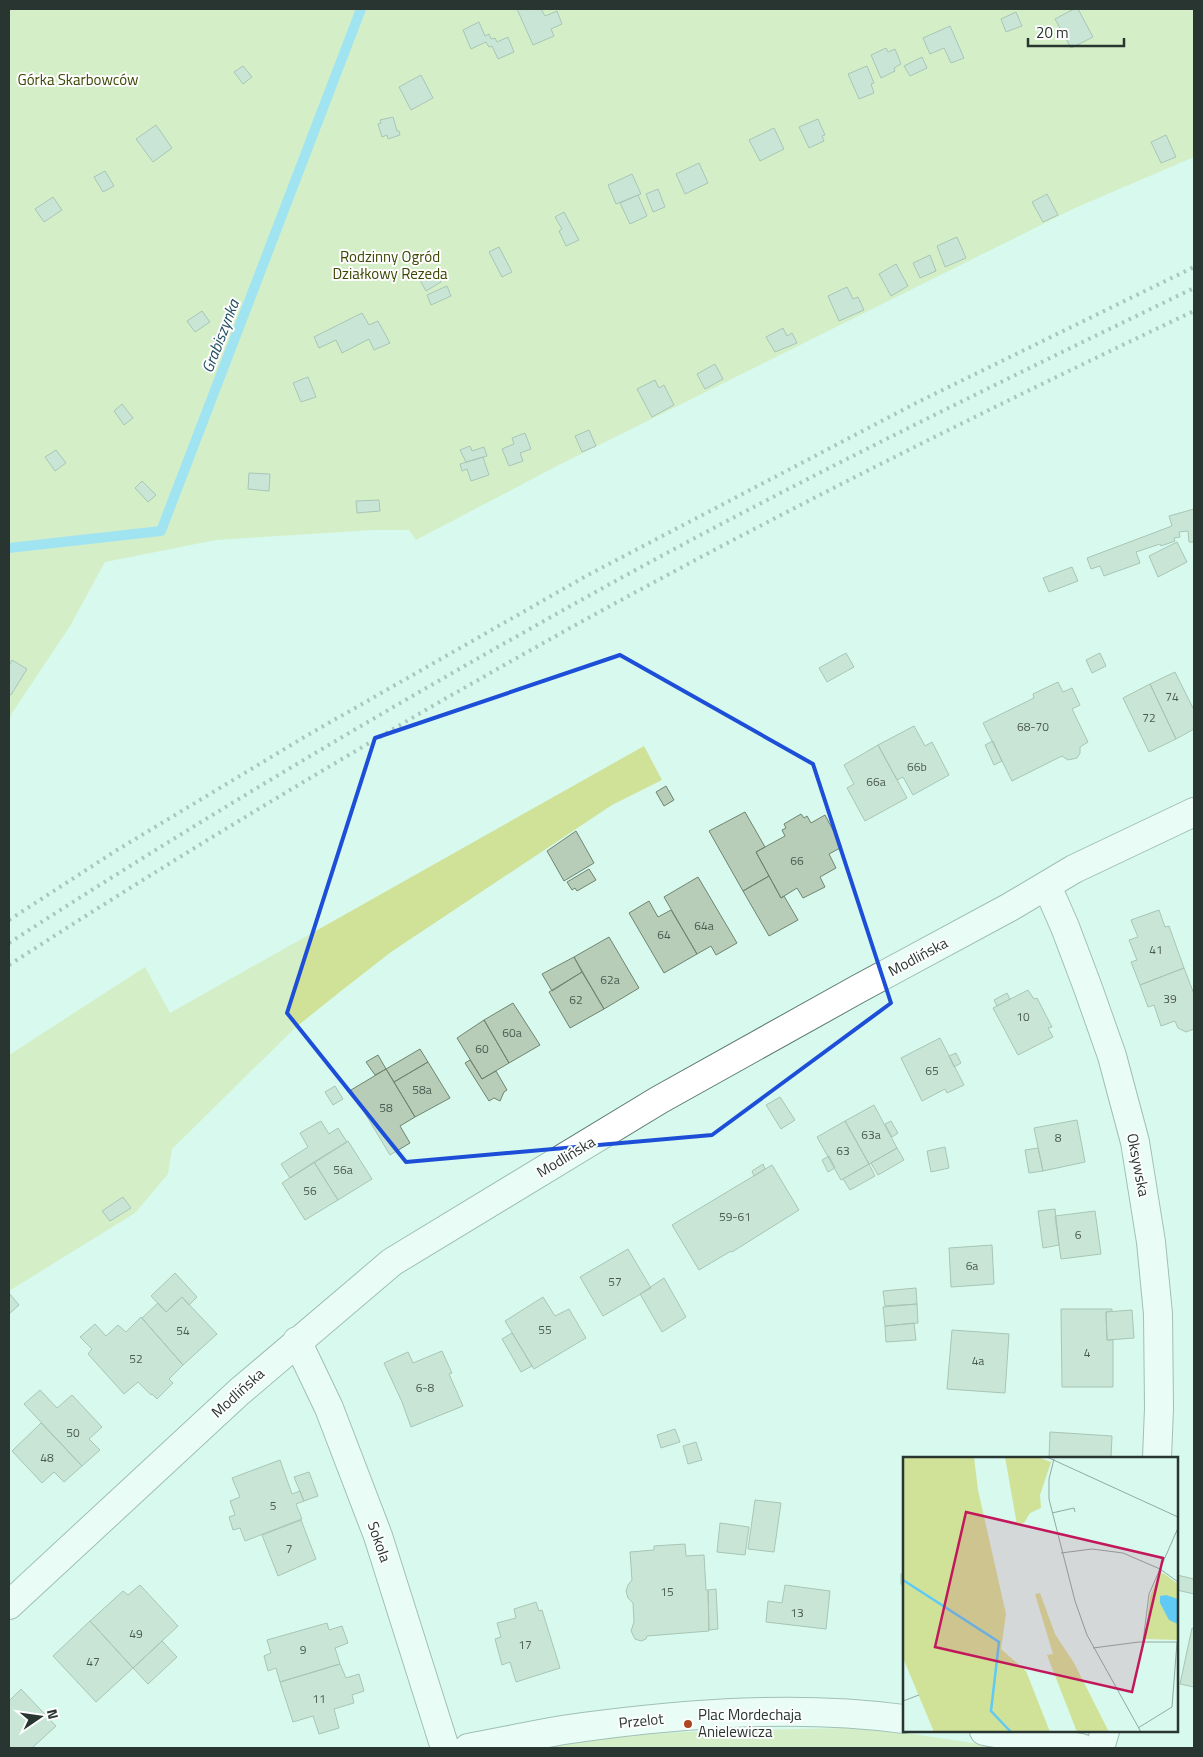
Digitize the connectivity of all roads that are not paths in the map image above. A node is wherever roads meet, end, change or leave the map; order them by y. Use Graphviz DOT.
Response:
graph roads {
  1 [pos="1194,812"];
  2 [pos="1047,886"];
  3 [pos="297,1342"];
  4 [pos="1157,1457"];
  5 [pos="9,1605"];
  6 [pos="903,1719"];
  7 [pos="990,1732"];
  8 [pos="1105,1732"];
  9 [pos="445,1748"];
  10 [pos="468,1748"];
  11 [pos="1081,1748"];
  12 [pos="1100,1748"];
  1 -- 2 [label="street, Modlińska"];
  2 -- 3 [label="street, Modlińska"];
  2 -- 4 [label="street, Oksywska"];
  3 -- 5 [label="street, Modlińska"];
  3 -- 9 [label="street, Sokola"];
  6 -- 10 [label="street, Przelot"];
  7 -- 11 [label="street"];
  8 -- 12 [label="street"];
}
